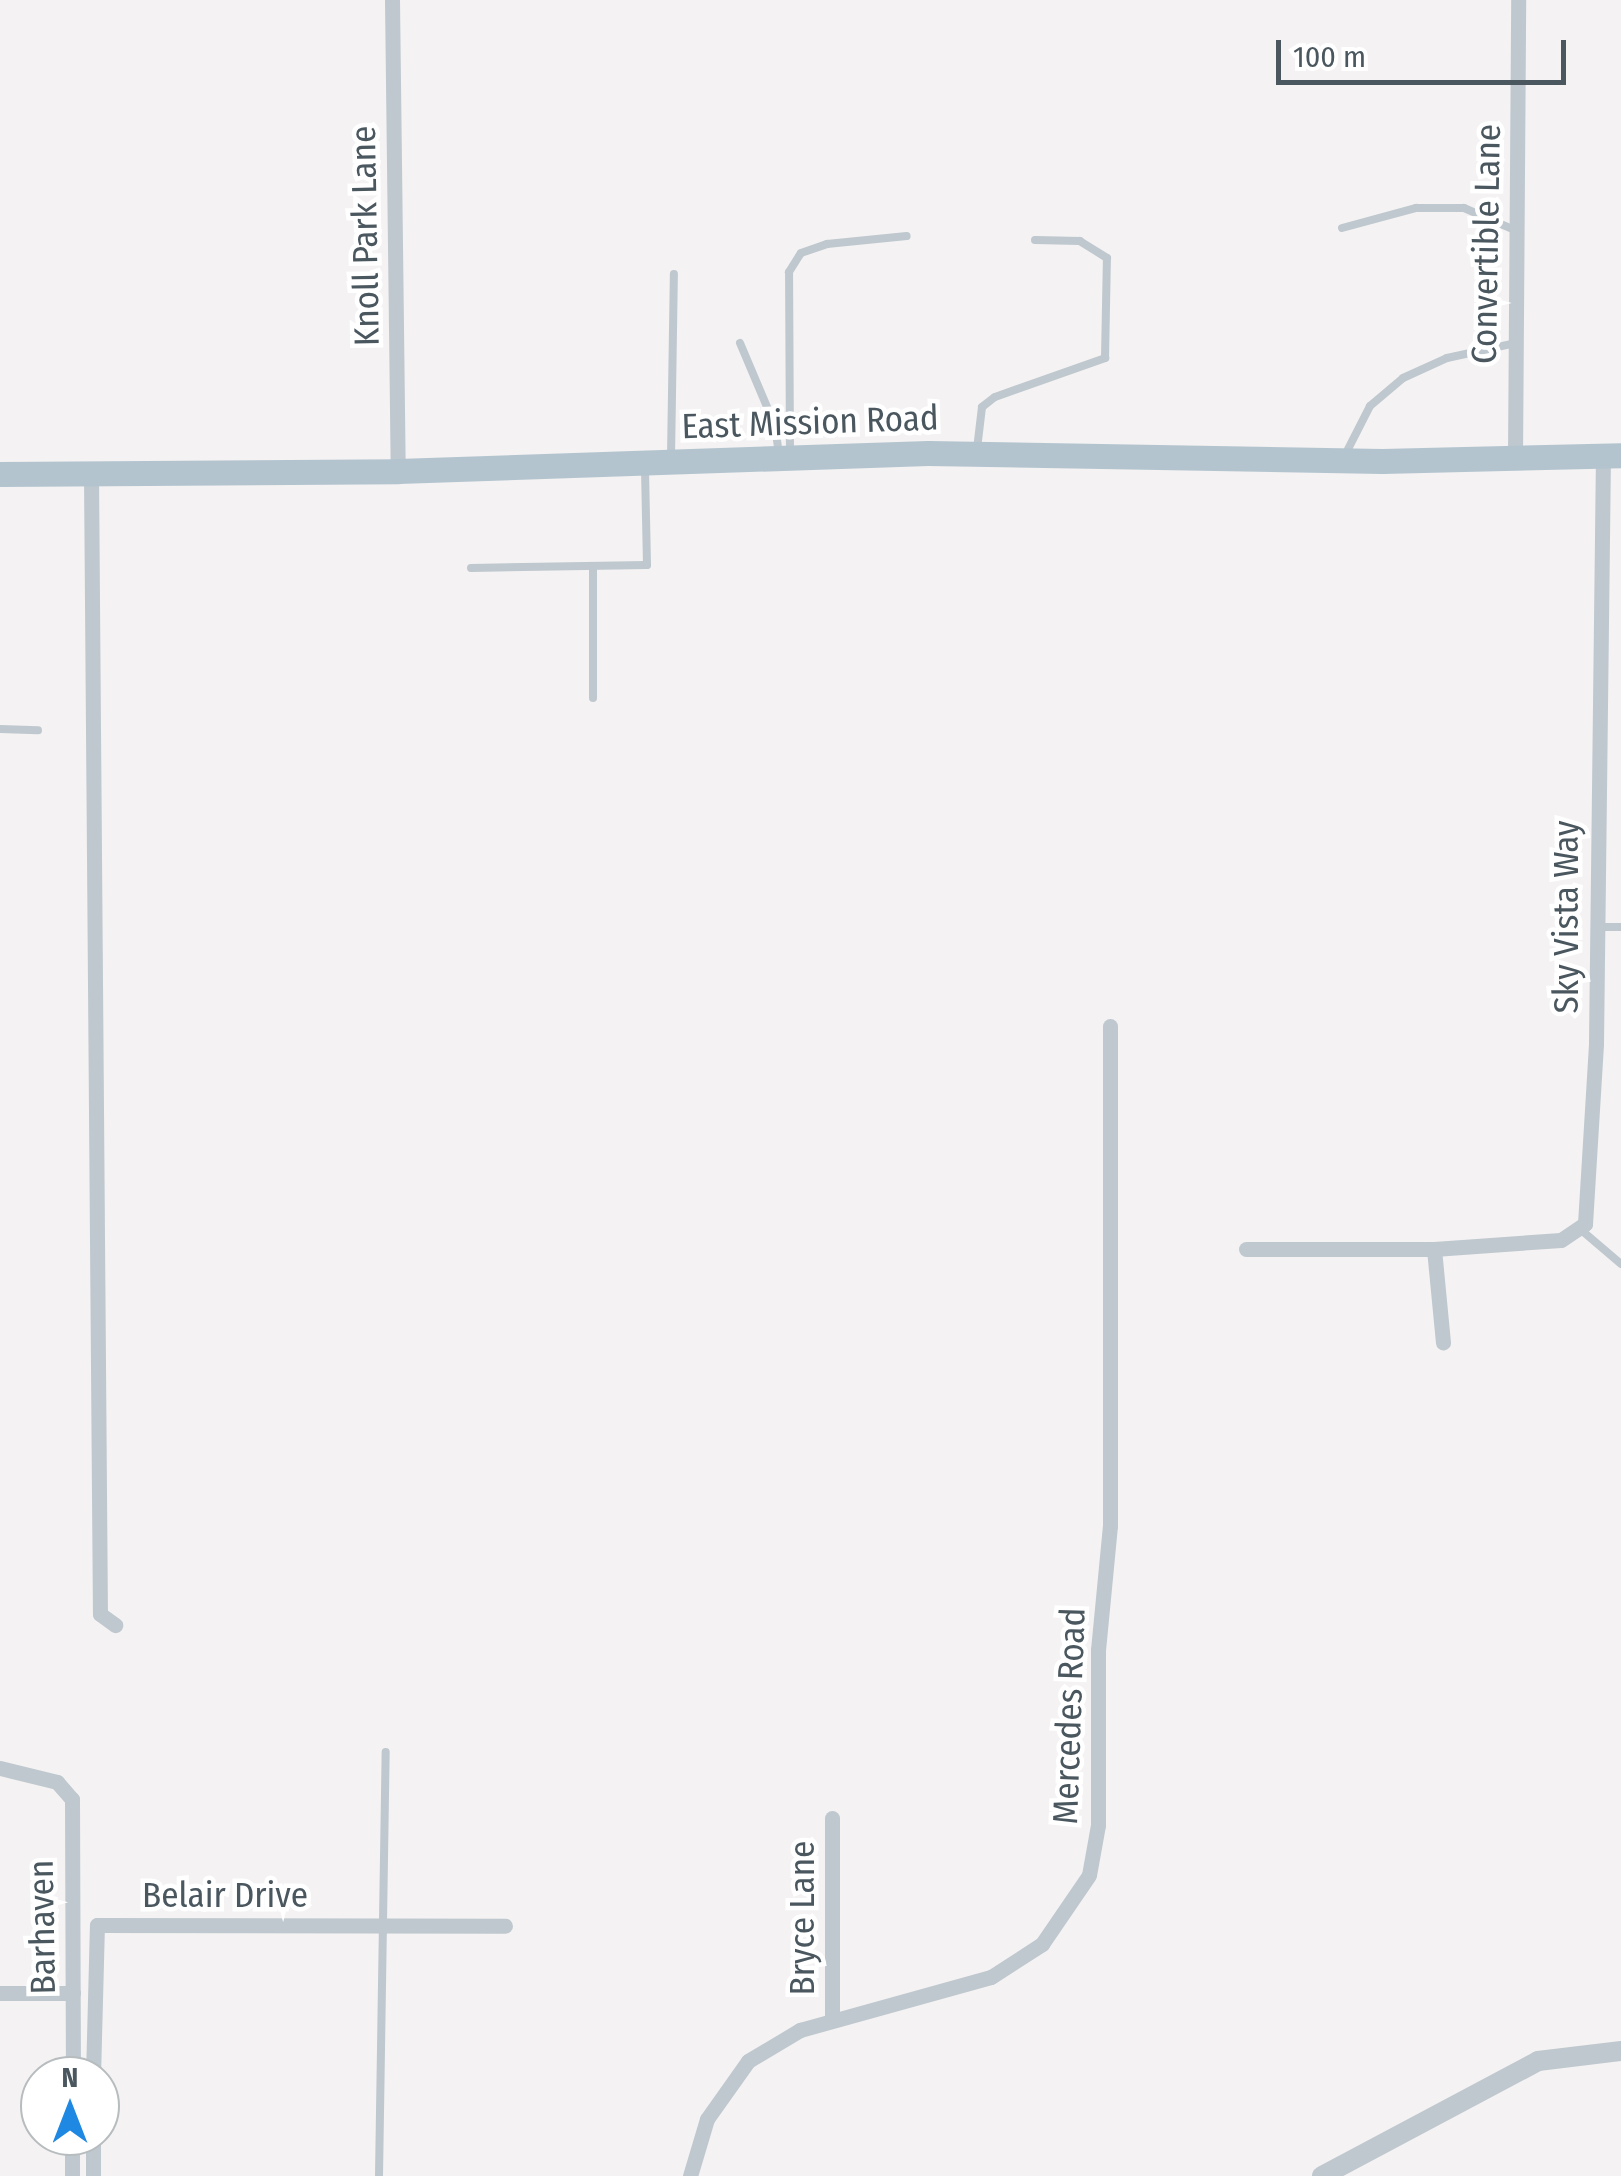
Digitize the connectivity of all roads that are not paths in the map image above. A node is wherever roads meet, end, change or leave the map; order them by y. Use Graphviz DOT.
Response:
graph roads {
  1 [pos="392,0"];
  2 [pos="1518,0"];
  3 [pos="1342,228"];
  4 [pos="1517,232"];
  5 [pos="907,236"];
  6 [pos="1035,240"];
  7 [pos="674,274"];
  8 [pos="740,343"];
  9 [pos="1516,343"];
  10 [pos="976,453"];
  11 [pos="1612,455"];
  12 [pos="785,457"];
  13 [pos="1514,458"];
  14 [pos="1343,461"];
  15 [pos="658,462"];
  16 [pos="398,471"];
  17 [pos="0,474"];
  18 [pos="91,474"];
  19 [pos="593,566"];
  20 [pos="471,568"];
  21 [pos="593,698"];
  22 [pos="0,729"];
  23 [pos="38,730"];
  24 [pos="1596,927"];
  25 [pos="1621,927"];
  26 [pos="1110,1026"];
  27 [pos="1580,1229"];
  28 [pos="1434,1248"];
  29 [pos="1246,1249"];
  30 [pos="1621,1264"];
  31 [pos="1443,1343"];
  32 [pos="115,1625"];
  33 [pos="386,1752"];
  34 [pos="0,1768"];
  35 [pos="832,1818"];
  36 [pos="381,1926"];
  37 [pos="506,1926"];
  38 [pos="0,1993"];
  39 [pos="74,1993"];
  40 [pos="832,2018"];
  41 [pos="1621,2050"];
  42 [pos="73,2056"];
  43 [pos="94,2056"];
  44 [pos="379,2176"];
  45 [pos="690,2176"];
  46 [pos="1322,2176"];
  1 -- 16 [label="street, Knoll Park Lane"];
  2 -- 4 [label="street, Convertible Lane"];
  3 -- 4 [label="lane"];
  4 -- 9 [label="street, Convertible Lane"];
  5 -- 12 [label="lane"];
  6 -- 10 [label="lane"];
  7 -- 15 [label="lane"];
  8 -- 12 [label="lane"];
  9 -- 13 [label="street, Convertible Lane"];
  9 -- 14 [label="lane"];
  10 -- 12 [label="main road, East Mission Road"];
  10 -- 14 [label="main road, East Mission Road"];
  11 -- 13 [label="main road, East Mission Road"];
  11 -- 24 [label="street, Sky Vista Way"];
  12 -- 15 [label="main road, East Mission Road"];
  13 -- 14 [label="main road, East Mission Road"];
  15 -- 16 [label="main road, East Mission Road"];
  15 -- 19 [label="lane"];
  16 -- 18 [label="main road, East Mission Road"];
  17 -- 18 [label="main road, East Mission Road"];
  18 -- 32 [label="street"];
  19 -- 20 [label="lane"];
  19 -- 21 [label="lane"];
  22 -- 23 [label="lane"];
  24 -- 25 [label="lane"];
  24 -- 27 [label="street, Sky Vista Way"];
  26 -- 40 [label="street, Mercedes Road"];
  27 -- 28 [label="street"];
  27 -- 30 [label="lane"];
  28 -- 29 [label="street"];
  28 -- 31 [label="street"];
  33 -- 36 [label="lane"];
  34 -- 39 [label="street, Barhaven"];
  35 -- 40 [label="street, Bryce Lane"];
  36 -- 37 [label="street, Belair Drive"];
  36 -- 43 [label="street, Belair Drive"];
  36 -- 44 [label="lane"];
  38 -- 39 [label="street"];
  39 -- 42 [label="street, Barhaven"];
  40 -- 45 [label="street, Mercedes Road"];
  41 -- 46 [label="street"];
}
